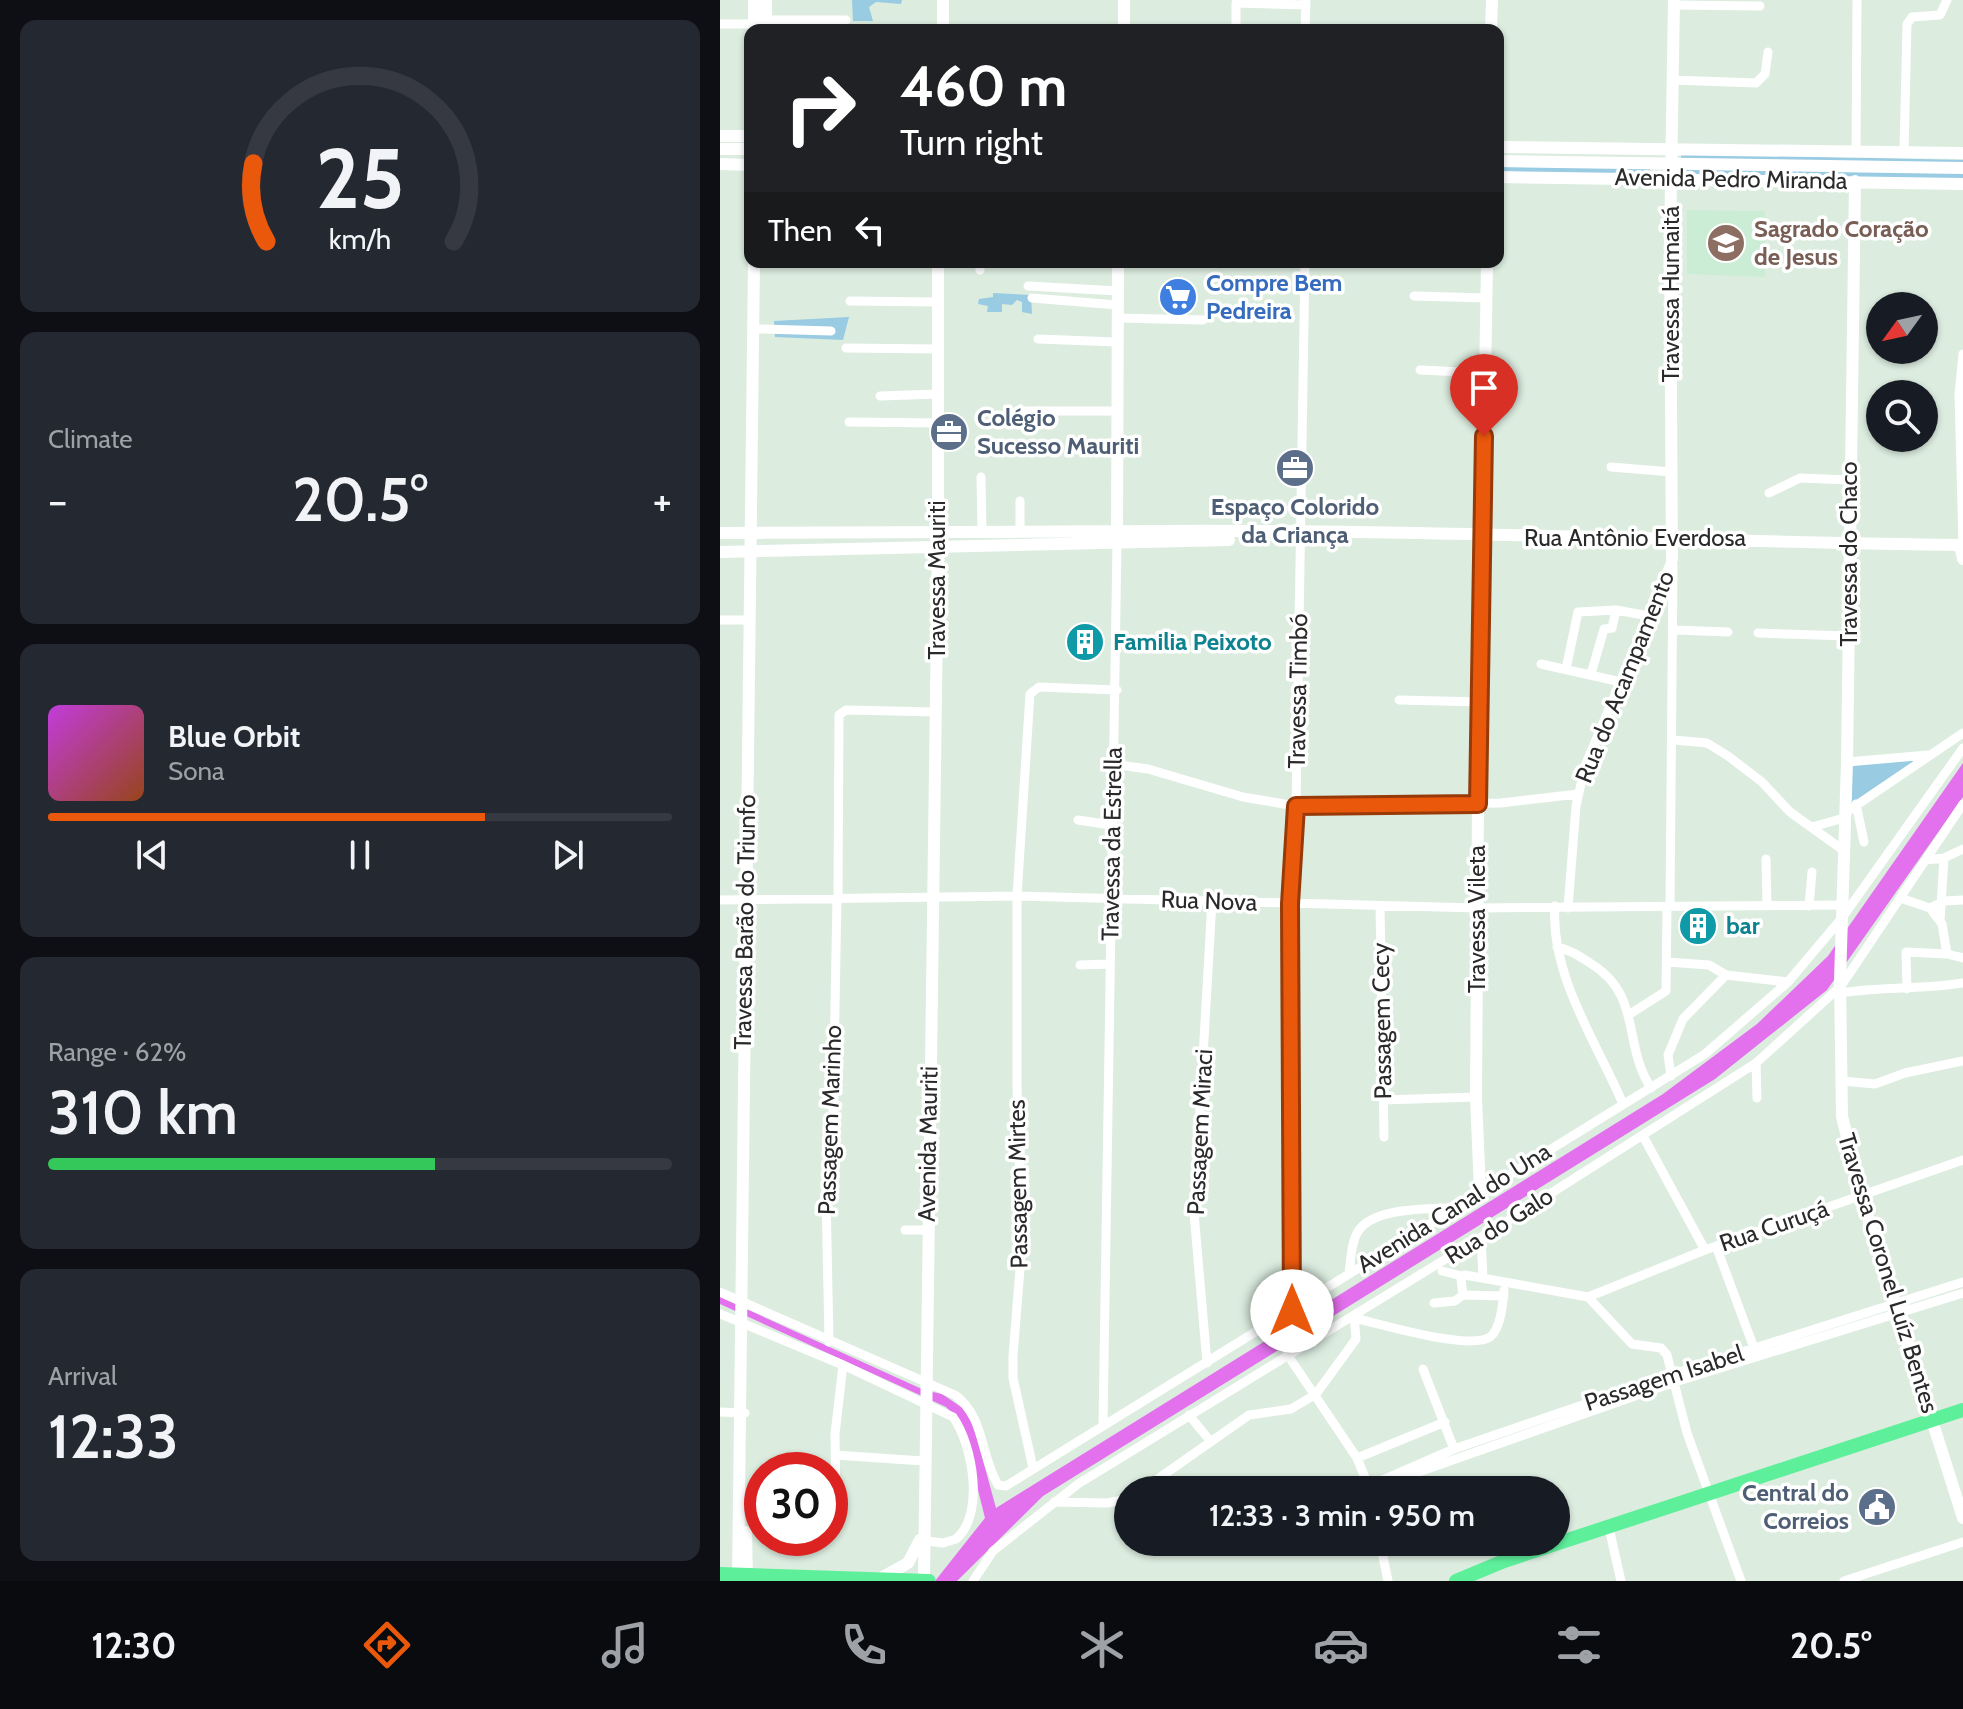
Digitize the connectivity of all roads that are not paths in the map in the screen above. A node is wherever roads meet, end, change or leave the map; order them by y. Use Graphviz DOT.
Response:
graph roads {
  1 [pos="754,0"];
  2 [pos="766,0"];
  3 [pos="943,0"];
  4 [pos="1124,0"];
  5 [pos="1492,0"];
  6 [pos="1857,0"];
  7 [pos="1947,0"];
  8 [pos="1306,2"];
  9 [pos="1674,3"];
  10 [pos="1760,6"];
  11 [pos="846,20"];
  12 [pos="720,24"];
  13 [pos="760,24"];
  14 [pos="760,24"];
  15 [pos="789,24"];
  16 [pos="943,24"];
  17 [pos="1124,24"];
  18 [pos="1236,24"];
  19 [pos="1305,24"];
  20 [pos="1491,24"];
  21 [pos="744,25"];
  22 [pos="1768,52"];
  23 [pos="1672,80"];
  24 [pos="720,136"];
  25 [pos="744,136"];
  26 [pos="1504,147"];
  27 [pos="720,149"];
  28 [pos="744,149"];
  29 [pos="1671,149"];
  30 [pos="1856,152"];
  31 [pos="1904,152"];
  32 [pos="1963,153"];
  33 [pos="1504,161"];
  34 [pos="1672,163"];
  35 [pos="720,164"];
  36 [pos="744,165"];
  37 [pos="1963,168"];
  38 [pos="1504,177"];
  39 [pos="1672,179"];
  40 [pos="1855,181"];
  41 [pos="1963,184"];
  42 [pos="754,268"];
  43 [pos="761,268"];
  44 [pos="938,268"];
  45 [pos="1118,268"];
  46 [pos="1305,268"];
  47 [pos="1487,268"];
  48 [pos="1028,286"];
  49 [pos="1118,291"];
  50 [pos="1414,296"];
  51 [pos="1032,298"];
  52 [pos="1487,298"];
  53 [pos="850,301"];
  54 [pos="938,302"];
  55 [pos="1117,312"];
  56 [pos="1203,320"];
  57 [pos="760,329"];
  58 [pos="831,331"];
  59 [pos="1038,339"];
  60 [pos="1117,342"];
  61 [pos="756,343"];
  62 [pos="846,348"];
  63 [pos="938,349"];
  64 [pos="1963,354"];
  65 [pos="1420,370"];
  66 [pos="1485,373"];
  67 [pos="938,394"];
  68 [pos="880,396"];
  69 [pos="1025,411"];
  70 [pos="1118,411"];
  71 [pos="849,422"];
  72 [pos="938,423"];
  73 [pos="1611,467"];
  74 [pos="1672,472"];
  75 [pos="981,477"];
  76 [pos="1849,480"];
  77 [pos="1769,493"];
  78 [pos="1020,501"];
  79 [pos="937,531"];
  80 [pos="963,531"];
  81 [pos="982,532"];
  82 [pos="1020,532"];
  83 [pos="720,533"];
  84 [pos="754,533"];
  85 [pos="1303,534"];
  86 [pos="1483,537"];
  87 [pos="1118,538"];
  88 [pos="1672,541"];
  89 [pos="1849,543"];
  90 [pos="1962,545"];
  91 [pos="962,546"];
  92 [pos="938,547"];
  93 [pos="754,551"];
  94 [pos="720,552"];
  95 [pos="1672,559"];
  96 [pos="1963,559"];
  97 [pos="1616,610"];
  98 [pos="1649,616"];
  99 [pos="720,620"];
  100 [pos="749,620"];
  101 [pos="1674,630"];
  102 [pos="1728,632"];
  103 [pos="1758,633"];
  104 [pos="1848,636"];
  105 [pos="1541,664"];
  106 [pos="1566,669"];
  107 [pos="1591,674"];
  108 [pos="1621,682"];
  109 [pos="1117,690"];
  110 [pos="1399,700"];
  111 [pos="1482,702"];
  112 [pos="936,712"];
  113 [pos="751,715"];
  114 [pos="1963,733"];
  115 [pos="1674,740"];
  116 [pos="1963,748"];
  117 [pos="1931,754"];
  118 [pos="1847,762"];
  119 [pos="1112,764"];
  120 [pos="1578,794"];
  121 [pos="1478,804"];
  122 [pos="1856,804"];
  123 [pos="1963,804"];
  124 [pos="1296,806"];
  125 [pos="1845,815"];
  126 [pos="1078,820"];
  127 [pos="1111,825"];
  128 [pos="1812,827"];
  129 [pos="1864,842"];
  130 [pos="1963,849"];
  131 [pos="1843,850"];
  132 [pos="1944,858"];
  133 [pos="1766,859"];
  134 [pos="1926,860"];
  135 [pos="1812,872"];
  136 [pos="1017,896"];
  137 [pos="838,897"];
  138 [pos="931,898"];
  139 [pos="1111,898"];
  140 [pos="1900,898"];
  141 [pos="720,900"];
  142 [pos="748,900"];
  143 [pos="1963,900"];
  144 [pos="1212,901"];
  145 [pos="1944,901"];
  146 [pos="1290,904"];
  147 [pos="1380,906"];
  148 [pos="1555,906"];
  149 [pos="1669,906"];
  150 [pos="1767,906"];
  151 [pos="1809,906"];
  152 [pos="1477,908"];
  153 [pos="1568,908"];
  154 [pos="1930,908"];
  155 [pos="1842,916"];
  156 [pos="1940,921"];
  157 [pos="1557,947"];
  158 [pos="1947,954"];
  159 [pos="1963,958"];
  160 [pos="1667,962"];
  161 [pos="1109,964"];
  162 [pos="1080,965"];
  163 [pos="1726,975"];
  164 [pos="1788,982"];
  165 [pos="1961,983"];
  166 [pos="1841,986"];
  167 [pos="1907,989"];
  168 [pos="1960,995"];
  169 [pos="1630,1014"];
  170 [pos="1963,1061"];
  171 [pos="1756,1063"];
  172 [pos="1671,1076"];
  173 [pos="1842,1081"];
  174 [pos="1651,1088"];
  175 [pos="1476,1097"];
  176 [pos="1757,1098"];
  177 [pos="1383,1100"];
  178 [pos="1623,1104"];
  179 [pos="1643,1136"];
  180 [pos="1384,1137"];
  181 [pos="1963,1160"];
  182 [pos="1480,1192"];
  183 [pos="1861,1196"];
  184 [pos="1453,1208"];
  185 [pos="1414,1212"];
  186 [pos="1424,1227"];
  187 [pos="905,1230"];
  188 [pos="926,1230"];
  189 [pos="1481,1237"];
  190 [pos="1716,1246"];
  191 [pos="1705,1250"];
  192 [pos="1442,1271"];
  193 [pos="1349,1273"];
  194 [pos="1462,1276"];
  195 [pos="1483,1278"];
  196 [pos="1505,1282"];
  197 [pos="1963,1282"];
  198 [pos="720,1292"];
  199 [pos="1963,1293"];
  200 [pos="1463,1295"];
  201 [pos="1504,1296"];
  202 [pos="1588,1297"];
  203 [pos="1434,1303"];
  204 [pos="1895,1309"];
  205 [pos="1292,1311"];
  206 [pos="743,1312"];
  207 [pos="720,1314"];
  208 [pos="1354,1317"];
  209 [pos="829,1342"];
  210 [pos="1754,1348"];
  211 [pos="1287,1354"];
  212 [pos="1207,1363"];
  213 [pos="843,1365"];
  214 [pos="1423,1369"];
  215 [pos="1671,1379"];
  216 [pos="924,1394"];
  217 [pos="1316,1394"];
  218 [pos="1963,1410"];
  219 [pos="720,1412"];
  220 [pos="743,1412"];
  221 [pos="1189,1415"];
  222 [pos="1932,1420"];
  223 [pos="1445,1422"];
  224 [pos="1103,1426"];
  225 [pos="1211,1442"];
  226 [pos="1454,1449"];
  227 [pos="835,1452"];
  228 [pos="848,1456"];
  229 [pos="1357,1458"];
  230 [pos="923,1461"];
  231 [pos="1033,1468"];
  232 [pos="1162,1476"];
  233 [pos="1365,1476"];
  234 [pos="1396,1476"];
  235 [pos="1407,1476"];
  236 [pos="1708,1493"];
  237 [pos="1054,1502"];
  238 [pos="1114,1502"];
  239 [pos="1963,1518"];
  240 [pos="1609,1528"];
  241 [pos="922,1538"];
  242 [pos="1963,1542"];
  243 [pos="1383,1556"];
  244 [pos="720,1574"];
  245 [pos="1875,1576"];
  246 [pos="742,1578"];
  247 [pos="881,1578"];
  248 [pos="922,1581"];
  249 [pos="973,1581"];
  250 [pos="1388,1581"];
  251 [pos="1456,1581"];
  252 [pos="1621,1581"];
  253 [pos="1741,1581"];
  254 [pos="1844,1581"];
  1 -- 13 [label="street"];
  2 -- 14 [label="street"];
  3 -- 16 [label="street"];
  4 -- 17 [label="street"];
  5 -- 20 [label="street"];
  6 -- 30 [label="street"];
  7 -- 31 [label="street"];
  8 -- 18 [label="street"];
  8 -- 19 [label="street"];
  9 -- 10 [label="street"];
  9 -- 23 [label="street, Travessa Humaitá"];
  11 -- 15 [label="street"];
  12 -- 21 [label="street"];
  22 -- 23 [label="street"];
  23 -- 29 [label="street, Travessa Humaitá"];
  24 -- 25 [label="street"];
  26 -- 29 [label="street, Avenida Pedro Miranda"];
  27 -- 28 [label="street"];
  29 -- 30 [label="street, Avenida Pedro Miranda"];
  29 -- 34 [label="street, Travessa Humaitá"];
  30 -- 31 [label="street, Avenida Pedro Miranda"];
  31 -- 32 [label="street, Avenida Pedro Miranda"];
  33 -- 34 [label="street, Avenida Pedro Miranda"];
  34 -- 37 [label="street, Avenida Pedro Miranda"];
  34 -- 39 [label="street, Travessa Humaitá"];
  35 -- 36 [label="street"];
  38 -- 39 [label="street, Avenida Pedro Miranda"];
  39 -- 40 [label="street, Avenida Pedro Miranda"];
  39 -- 74 [label="street, Travessa Humaitá"];
  40 -- 41 [label="street, Avenida Pedro Miranda"];
  40 -- 76 [label="street, Travessa do Chaco"];
  42 -- 61 [label="street, Travessa Barão do Triunfo"];
  43 -- 57 [label="street, Travessa Barão do Triunfo"];
  44 -- 54 [label="street, Travessa Mauriti"];
  45 -- 49 [label="street, Travessa da Estrella"];
  46 -- 85 [label="street, Travessa Timbó"];
  47 -- 52 [label="street, Travessa Vileta"];
  48 -- 49 [label="street"];
  49 -- 55 [label="street, Travessa da Estrella"];
  50 -- 52 [label="street"];
  51 -- 55 [label="street"];
  52 -- 66 [label="street, Travessa Vileta"];
  53 -- 54 [label="street"];
  54 -- 63 [label="street, Travessa Mauriti"];
  55 -- 56 [label="street"];
  55 -- 60 [label="street, Travessa da Estrella"];
  57 -- 58 [label="street"];
  57 -- 61 [label="street, Travessa Barão do Triunfo"];
  59 -- 60 [label="street"];
  60 -- 70 [label="street, Travessa da Estrella"];
  61 -- 84 [label="street, Travessa Barão do Triunfo"];
  62 -- 63 [label="street"];
  63 -- 67 [label="street, Travessa Mauriti"];
  64 -- 90 [label="street"];
  65 -- 66 [label="street"];
  66 -- 86 [label="street, Travessa Vileta"];
  67 -- 68 [label="street"];
  67 -- 72 [label="street, Travessa Mauriti"];
  69 -- 70 [label="street"];
  70 -- 87 [label="street, Travessa da Estrella"];
  71 -- 72 [label="street"];
  72 -- 79 [label="street, Travessa Mauriti"];
  73 -- 74 [label="street"];
  74 -- 88 [label="street, Travessa Humaitá"];
  75 -- 81 [label="street"];
  76 -- 77 [label="street"];
  76 -- 89 [label="street, Travessa do Chaco"];
  78 -- 82 [label="street"];
  79 -- 80 [label="street, Rua Antônio Everdosa"];
  79 -- 84 [label="street, Rua Antônio Everdosa"];
  79 -- 92 [label="street, Travessa Mauriti"];
  80 -- 81 [label="street, Rua Antônio Everdosa"];
  80 -- 91 [label="street"];
  81 -- 82 [label="street, Rua Antônio Everdosa"];
  82 -- 87 [label="street, Rua Antônio Everdosa"];
  83 -- 84 [label="street, Rua Antônio Everdosa"];
  84 -- 93 [label="street, Travessa Barão do Triunfo"];
  85 -- 86 [label="street, Rua Antônio Everdosa"];
  85 -- 87 [label="street, Rua Antônio Everdosa"];
  85 -- 124 [label="street, Travessa Timbó"];
  86 -- 88 [label="street, Rua Antônio Everdosa"];
  86 -- 111 [label="street, Travessa Vileta"];
  87 -- 91 [label="street, Rua Antônio Everdosa"];
  87 -- 109 [label="street, Travessa da Estrella"];
  88 -- 89 [label="street, Rua Antônio Everdosa"];
  88 -- 95 [label="street, Rua do Acampamento"];
  89 -- 90 [label="street, Rua Antônio Everdosa"];
  89 -- 104 [label="street, Travessa do Chaco"];
  90 -- 96 [label="street"];
  91 -- 92 [label="street, Rua Antônio Everdosa"];
  92 -- 93 [label="street, Rua Antônio Everdosa"];
  92 -- 112 [label="street, Travessa Mauriti"];
  93 -- 94 [label="street, Rua Antônio Everdosa"];
  93 -- 100 [label="street, Travessa Barão do Triunfo"];
  93 -- 113 [label="street, Travessa Barão do Triunfo"];
  95 -- 98 [label="street, Rua do Acampamento"];
  95 -- 101 [label="street"];
  97 -- 98 [label="street"];
  97 -- 106 [label="street"];
  97 -- 107 [label="street"];
  98 -- 108 [label="street, Rua do Acampamento"];
  99 -- 100 [label="street"];
  100 -- 113 [label="street, Travessa Barão do Triunfo"];
  101 -- 102 [label="street"];
  101 -- 115 [label="street"];
  103 -- 104 [label="street"];
  104 -- 118 [label="street, Travessa do Chaco"];
  105 -- 106 [label="street"];
  106 -- 107 [label="street"];
  107 -- 108 [label="street"];
  108 -- 120 [label="street, Rua do Acampamento"];
  109 -- 119 [label="street, Travessa da Estrella"];
  109 -- 136 [label="street, Passagem Mirtes"];
  110 -- 111 [label="street"];
  111 -- 121 [label="street, Travessa Vileta"];
  112 -- 137 [label="street, Passagem Marinho"];
  112 -- 138 [label="street, Travessa Mauriti"];
  113 -- 142 [label="street, Travessa Barão do Triunfo"];
  114 -- 117 [label="street"];
  115 -- 128 [label="street"];
  115 -- 149 [label="street"];
  116 -- 155 [label="street"];
  117 -- 118 [label="street"];
  117 -- 122 [label="street"];
  118 -- 125 [label="street, Travessa do Chaco"];
  119 -- 124 [label="street"];
  119 -- 127 [label="street, Travessa da Estrella"];
  120 -- 121 [label="street"];
  120 -- 153 [label="street, Rua do Acampamento"];
  121 -- 124 [label="street"];
  121 -- 152 [label="street, Travessa Vileta"];
  122 -- 125 [label="street"];
  122 -- 129 [label="street"];
  123 -- 134 [label="street, Rua do Galo"];
  124 -- 146 [label="street, Travessa Timbó"];
  125 -- 128 [label="street"];
  125 -- 131 [label="street, Travessa do Chaco"];
  126 -- 127 [label="street"];
  127 -- 139 [label="street, Travessa da Estrella"];
  128 -- 131 [label="street"];
  130 -- 132 [label="street"];
  131 -- 155 [label="street, Travessa do Chaco"];
  132 -- 134 [label="street"];
  132 -- 145 [label="street"];
  133 -- 150 [label="street"];
  134 -- 140 [label="street, Rua do Galo"];
  135 -- 151 [label="street"];
  136 -- 138 [label="street, Rua Nova"];
  136 -- 139 [label="street, Rua Nova"];
  136 -- 231 [label="street, Passagem Mirtes"];
  137 -- 138 [label="street, Rua Nova"];
  137 -- 142 [label="street, Rua Nova"];
  137 -- 209 [label="street, Passagem Marinho"];
  138 -- 188 [label="street, Avenida Mauriti"];
  139 -- 144 [label="street, Rua Nova"];
  139 -- 161 [label="street, Travessa da Estrella"];
  140 -- 154 [label="street"];
  140 -- 166 [label="street, Rua do Galo"];
  141 -- 142 [label="street, Rua Nova"];
  142 -- 206 [label="street, Travessa Barão do Triunfo"];
  143 -- 145 [label="street"];
  144 -- 146 [label="street, Rua Nova"];
  144 -- 212 [label="street, Passagem Miraci"];
  145 -- 154 [label="street"];
  145 -- 156 [label="street"];
  146 -- 147 [label="street, Rua Nova"];
  146 -- 205 [label="street, Travessa Timbó"];
  147 -- 152 [label="street, Rua Nova"];
  147 -- 177 [label="street, Passagem Cecy"];
  148 -- 152 [label="street, Rua Nova"];
  148 -- 153 [label="street, Rua Nova"];
  148 -- 157 [label="street"];
  149 -- 150 [label="street, Rua Nova"];
  149 -- 153 [label="street, Rua Nova"];
  149 -- 160 [label="street"];
  150 -- 151 [label="street, Rua Nova"];
  151 -- 155 [label="street, Rua Nova"];
  152 -- 175 [label="street, Travessa Vileta"];
  154 -- 156 [label="street"];
  155 -- 164 [label="street, Avenida Canal do Una"];
  155 -- 166 [label="street, Travessa Coronel Luíz Bentes"];
  156 -- 158 [label="street"];
  157 -- 169 [label="street"];
  157 -- 178 [label="street"];
  158 -- 159 [label="street"];
  158 -- 167 [label="street"];
  160 -- 163 [label="street"];
  160 -- 169 [label="street"];
  161 -- 162 [label="street"];
  161 -- 224 [label="street, Travessa da Estrella"];
  163 -- 164 [label="street"];
  163 -- 172 [label="street"];
  164 -- 172 [label="street, Avenida Canal do Una"];
  165 -- 167 [label="street"];
  165 -- 168 [label="street"];
  166 -- 167 [label="street"];
  166 -- 171 [label="street, Rua do Galo"];
  166 -- 173 [label="street, Travessa Coronel Luíz Bentes"];
  169 -- 174 [label="street"];
  170 -- 173 [label="street"];
  171 -- 176 [label="street"];
  171 -- 179 [label="street, Rua do Galo"];
  172 -- 174 [label="street, Avenida Canal do Una"];
  173 -- 183 [label="street, Travessa Coronel Luíz Bentes"];
  174 -- 178 [label="street, Avenida Canal do Una"];
  175 -- 177 [label="street"];
  175 -- 182 [label="street, Travessa Vileta"];
  177 -- 180 [label="street, Passagem Cecy"];
  178 -- 182 [label="street, Avenida Canal do Una"];
  179 -- 189 [label="street, Rua do Galo"];
  179 -- 191 [label="street"];
  181 -- 183 [label="street, Rua Curuçá"];
  182 -- 184 [label="street, Avenida Canal do Una"];
  183 -- 190 [label="street, Rua Curuçá"];
  183 -- 204 [label="street, Travessa Coronel Luíz Bentes"];
  184 -- 185 [label="street"];
  184 -- 186 [label="street, Avenida Canal do Una"];
  185 -- 186 [label="street"];
  185 -- 193 [label="street"];
  186 -- 193 [label="street, Avenida Canal do Una"];
  187 -- 188 [label="street"];
  188 -- 216 [label="street, Avenida Mauriti"];
  189 -- 195 [label="street"];
  189 -- 208 [label="street, Rua do Galo"];
  190 -- 191 [label="street, Rua Curuçá"];
  190 -- 210 [label="street"];
  191 -- 202 [label="street, Rua Curuçá"];
  192 -- 194 [label="street"];
  193 -- 205 [label="street, Avenida Canal do Una"];
  194 -- 195 [label="street"];
  194 -- 200 [label="street"];
  195 -- 196 [label="street"];
  196 -- 201 [label="street"];
  196 -- 202 [label="street"];
  197 -- 204 [label="street, Passagem Isabel"];
  198 -- 206 [label="street"];
  199 -- 204 [label="street, Passagem Isabel"];
  200 -- 201 [label="street"];
  200 -- 203 [label="street"];
  201 -- 208 [label="street"];
  202 -- 215 [label="street"];
  204 -- 210 [label="street, Passagem Isabel"];
  204 -- 215 [label="street, Passagem Isabel"];
  204 -- 222 [label="street, Travessa Coronel Luíz Bentes"];
  205 -- 212 [label="street, Avenida Canal do Una"];
  206 -- 207 [label="street"];
  206 -- 209 [label="street"];
  206 -- 213 [label="street"];
  206 -- 220 [label="street, Travessa Barão do Triunfo"];
  208 -- 211 [label="street, Rua do Galo"];
  208 -- 217 [label="street"];
  209 -- 216 [label="street"];
  210 -- 215 [label="street, Passagem Isabel"];
  211 -- 217 [label="street"];
  211 -- 221 [label="street, Rua do Galo"];
  212 -- 224 [label="street, Avenida Canal do Una"];
  213 -- 216 [label="street"];
  213 -- 227 [label="street"];
  214 -- 223 [label="street"];
  215 -- 226 [label="street, Passagem Isabel"];
  215 -- 235 [label="street, Passagem Isabel"];
  215 -- 236 [label="street"];
  216 -- 230 [label="street"];
  216 -- 231 [label="street, Avenida Canal do Una"];
  216 -- 241 [label="street"];
  217 -- 225 [label="street"];
  217 -- 229 [label="street"];
  218 -- 222 [label="main road"];
  219 -- 220 [label="street"];
  220 -- 246 [label="street, Travessa Barão do Triunfo"];
  221 -- 225 [label="street"];
  221 -- 237 [label="street, Rua do Galo"];
  222 -- 236 [label="main road"];
  222 -- 239 [label="street, Travessa Coronel Luíz Bentes"];
  223 -- 226 [label="street"];
  223 -- 229 [label="street"];
  224 -- 231 [label="street, Avenida Canal do Una"];
  225 -- 232 [label="street"];
  226 -- 234 [label="street, Passagem Isabel"];
  228 -- 230 [label="street"];
  229 -- 233 [label="street"];
  230 -- 241 [label="street"];
  236 -- 240 [label="main road"];
  236 -- 253 [label="street"];
  237 -- 238 [label="street"];
  237 -- 249 [label="street, Rua do Galo"];
  240 -- 251 [label="main road"];
  240 -- 252 [label="street"];
  241 -- 247 [label="street"];
  241 -- 248 [label="street"];
  242 -- 245 [label="street"];
  243 -- 250 [label="street"];
  244 -- 246 [label="main road"];
  245 -- 254 [label="street"];
  246 -- 247 [label="main road"];
  247 -- 248 [label="main road"];
}
